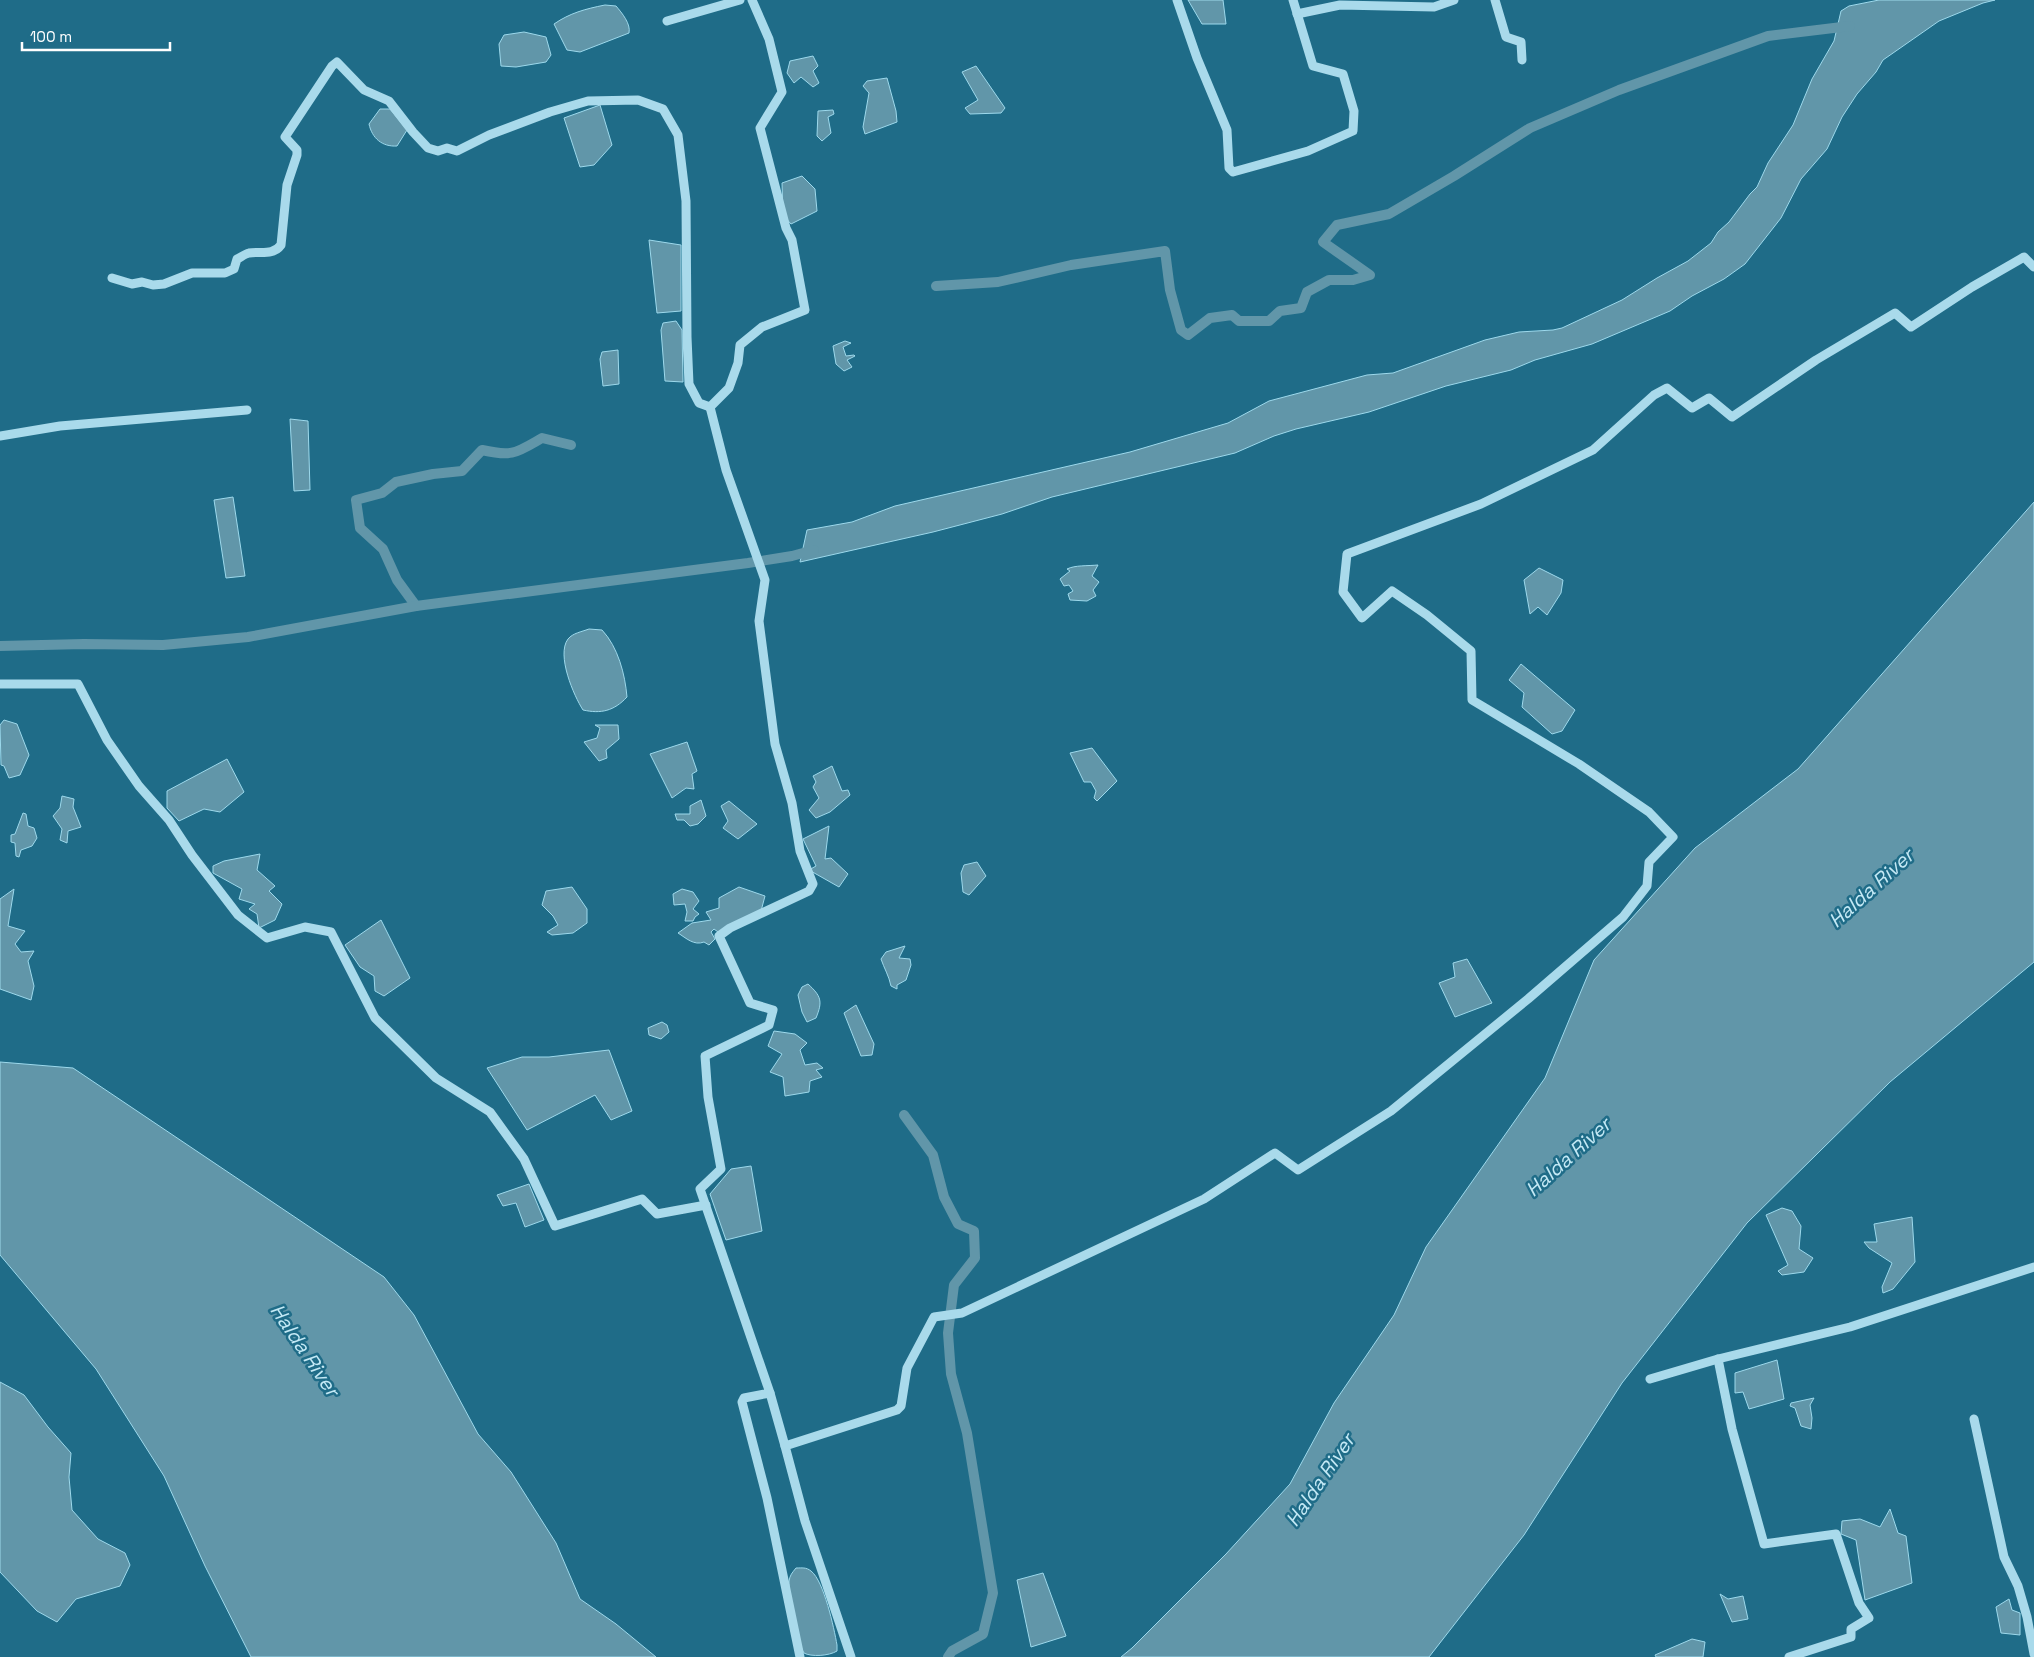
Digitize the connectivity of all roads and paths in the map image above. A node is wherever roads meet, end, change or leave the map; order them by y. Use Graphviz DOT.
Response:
graph roads {
  1 [pos="740,0"];
  2 [pos="752,0"];
  3 [pos="1177,0"];
  4 [pos="1293,0"];
  5 [pos="1454,0"];
  6 [pos="1495,0"];
  7 [pos="1297,14"];
  8 [pos="667,21"];
  9 [pos="1522,60"];
  10 [pos="2034,267"];
  11 [pos="112,278"];
  12 [pos="710,407"];
  13 [pos="247,410"];
  14 [pos="0,436"];
  15 [pos="0,684"];
  16 [pos="706,1205"];
  17 [pos="2034,1266"];
  18 [pos="1718,1359"];
  19 [pos="1650,1379"];
  20 [pos="770,1393"];
  21 [pos="1974,1419"];
  22 [pos="785,1446"];
  23 [pos="2034,1654"];
  24 [pos="800,1657"];
  25 [pos="851,1657"];
  26 [pos="1789,1657"];
  1 -- 8 [label="street"];
  2 -- 12 [label="street"];
  3 -- 7 [label="street"];
  4 -- 7 [label="street"];
  5 -- 7 [label="street"];
  6 -- 9 [label="street"];
  10 -- 22 [label="street"];
  11 -- 12 [label="street"];
  12 -- 16 [label="street"];
  13 -- 14 [label="street"];
  15 -- 16 [label="street"];
  16 -- 20 [label="street"];
  17 -- 18 [label="street"];
  18 -- 19 [label="street"];
  18 -- 26 [label="street"];
  20 -- 22 [label="street"];
  20 -- 24 [label="street"];
  21 -- 23 [label="street"];
  22 -- 25 [label="street"];
}
